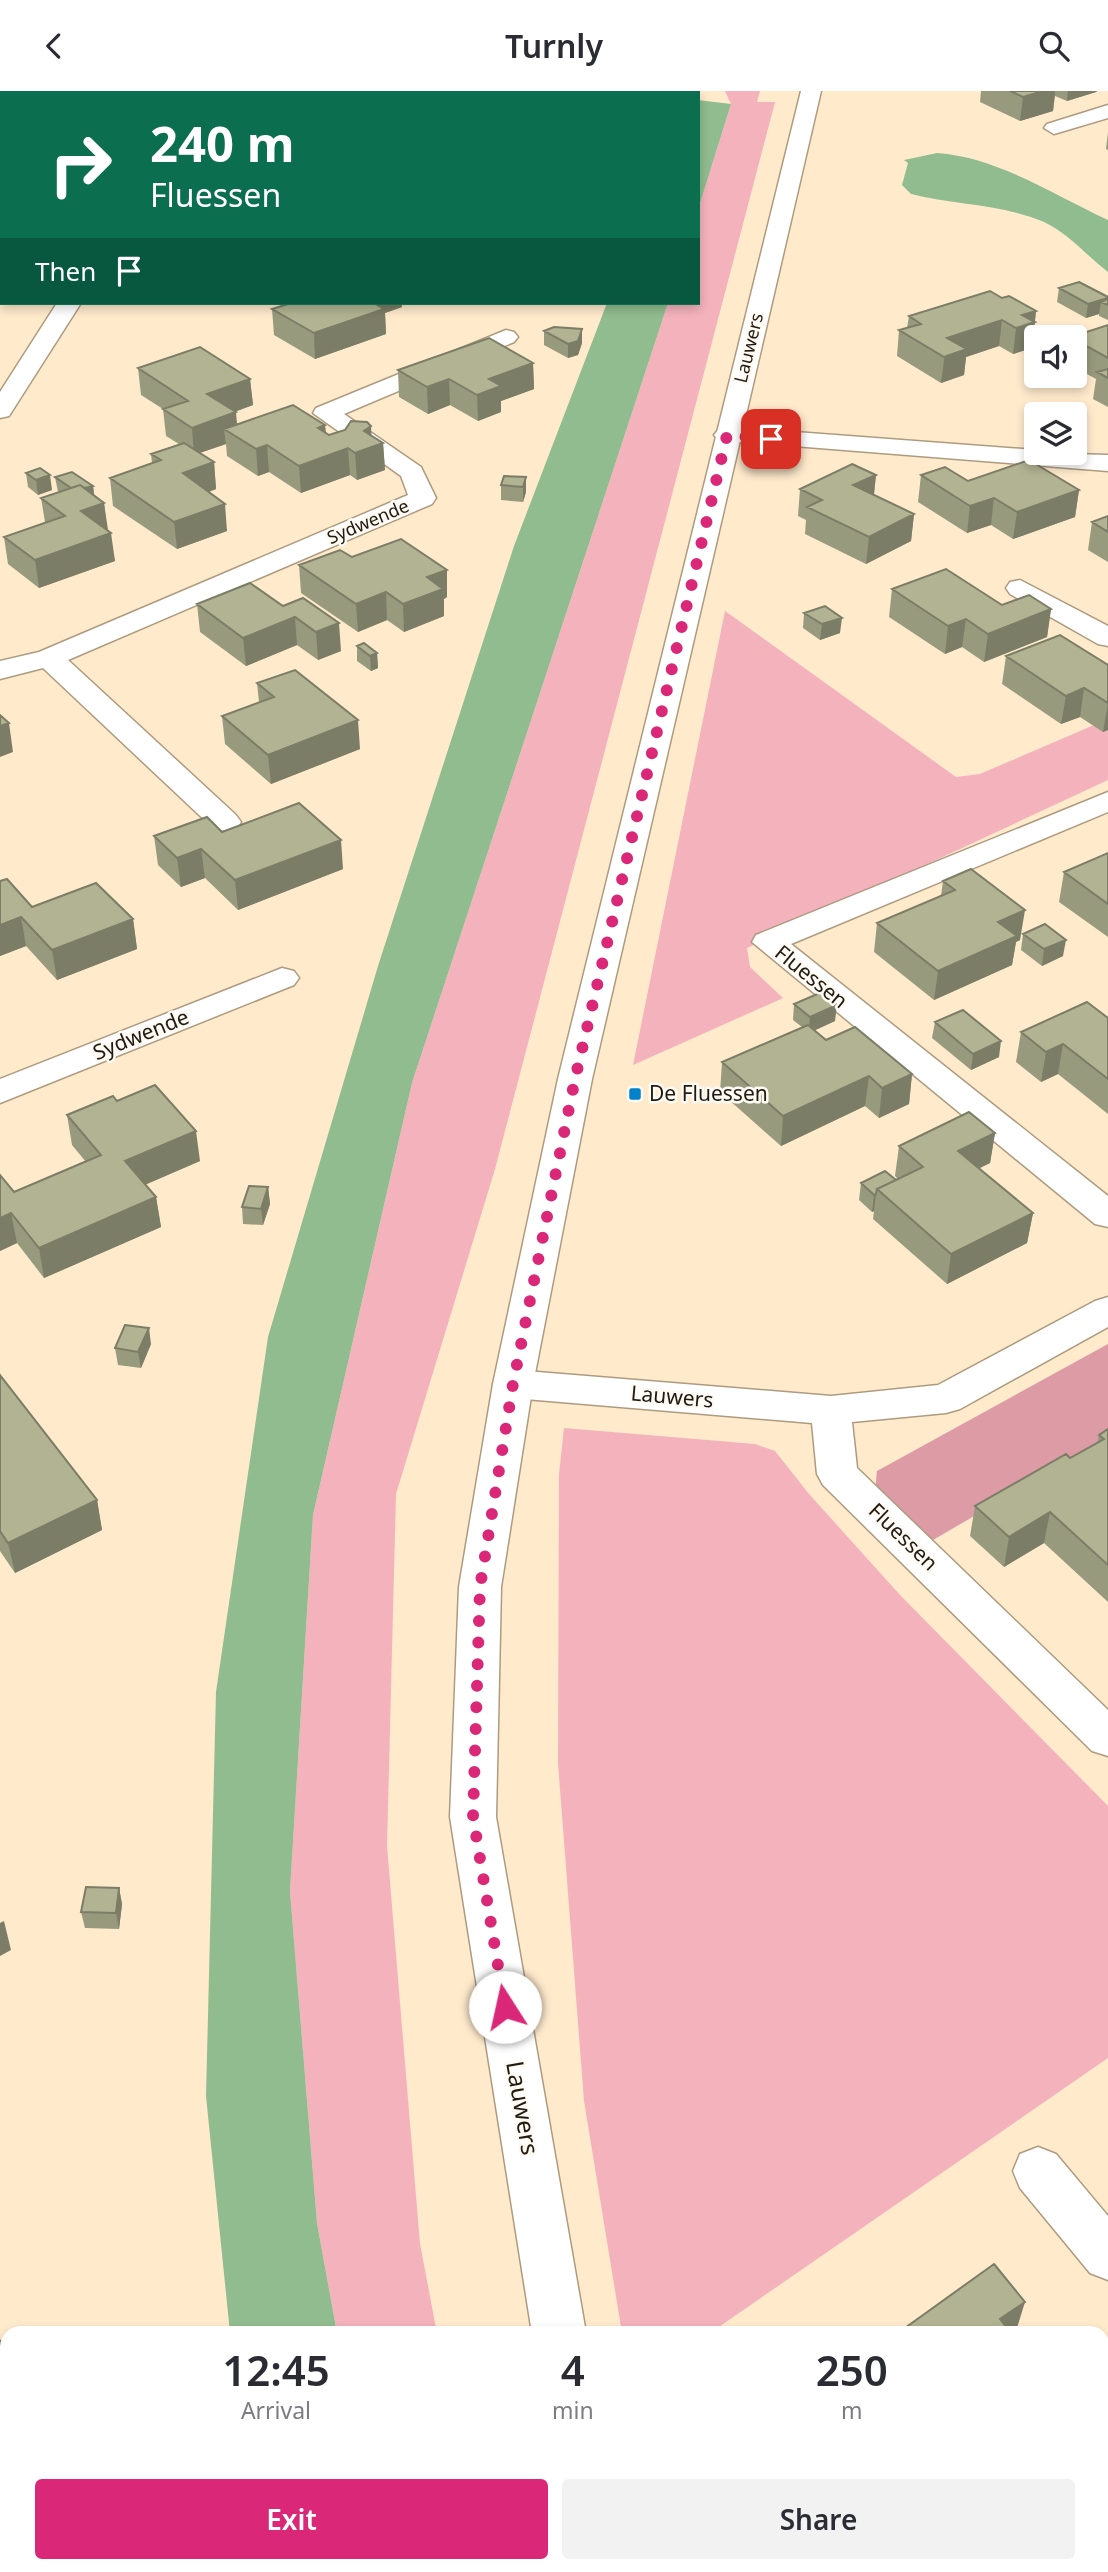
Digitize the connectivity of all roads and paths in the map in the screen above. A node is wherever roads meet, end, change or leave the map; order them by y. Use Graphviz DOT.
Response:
graph roads {
  1 [pos="811,91"];
  2 [pos="1108,111"];
  3 [pos="1054,128"];
  4 [pos="68,305"];
  5 [pos="506,337"];
  6 [pos="0,411"];
  7 [pos="727,435"];
  8 [pos="1108,463"];
  9 [pos="1020,588"];
  10 [pos="1108,638"];
  11 [pos="49,657"];
  12 [pos="0,670"];
  13 [pos="1108,801"];
  14 [pos="225,822"];
  15 [pos="282,978"];
  16 [pos="0,1092"];
  17 [pos="1108,1215"];
  18 [pos="1108,1310"];
  19 [pos="513,1384"];
  20 [pos="831,1410"];
  21 [pos="1108,1738"];
  22 [pos="1038,2171"];
  23 [pos="1108,2255"];
  24 [pos="558,2326"];
  1 -- 7 [label="street, Lauwers"];
  2 -- 3 [label="street"];
  4 -- 6 [label="street"];
  5 -- 11 [label="street, Sydwende"];
  7 -- 8 [label="street"];
  7 -- 19 [label="street, Lauwers"];
  9 -- 10 [label="street"];
  11 -- 12 [label="street, Sydwende"];
  11 -- 14 [label="street"];
  13 -- 17 [label="street, Fluessen"];
  15 -- 16 [label="street, Sydwende"];
  18 -- 20 [label="street"];
  19 -- 20 [label="street, Lauwers"];
  19 -- 24 [label="street, Lauwers"];
  20 -- 21 [label="street, Fluessen"];
  22 -- 23 [label="street"];
}
